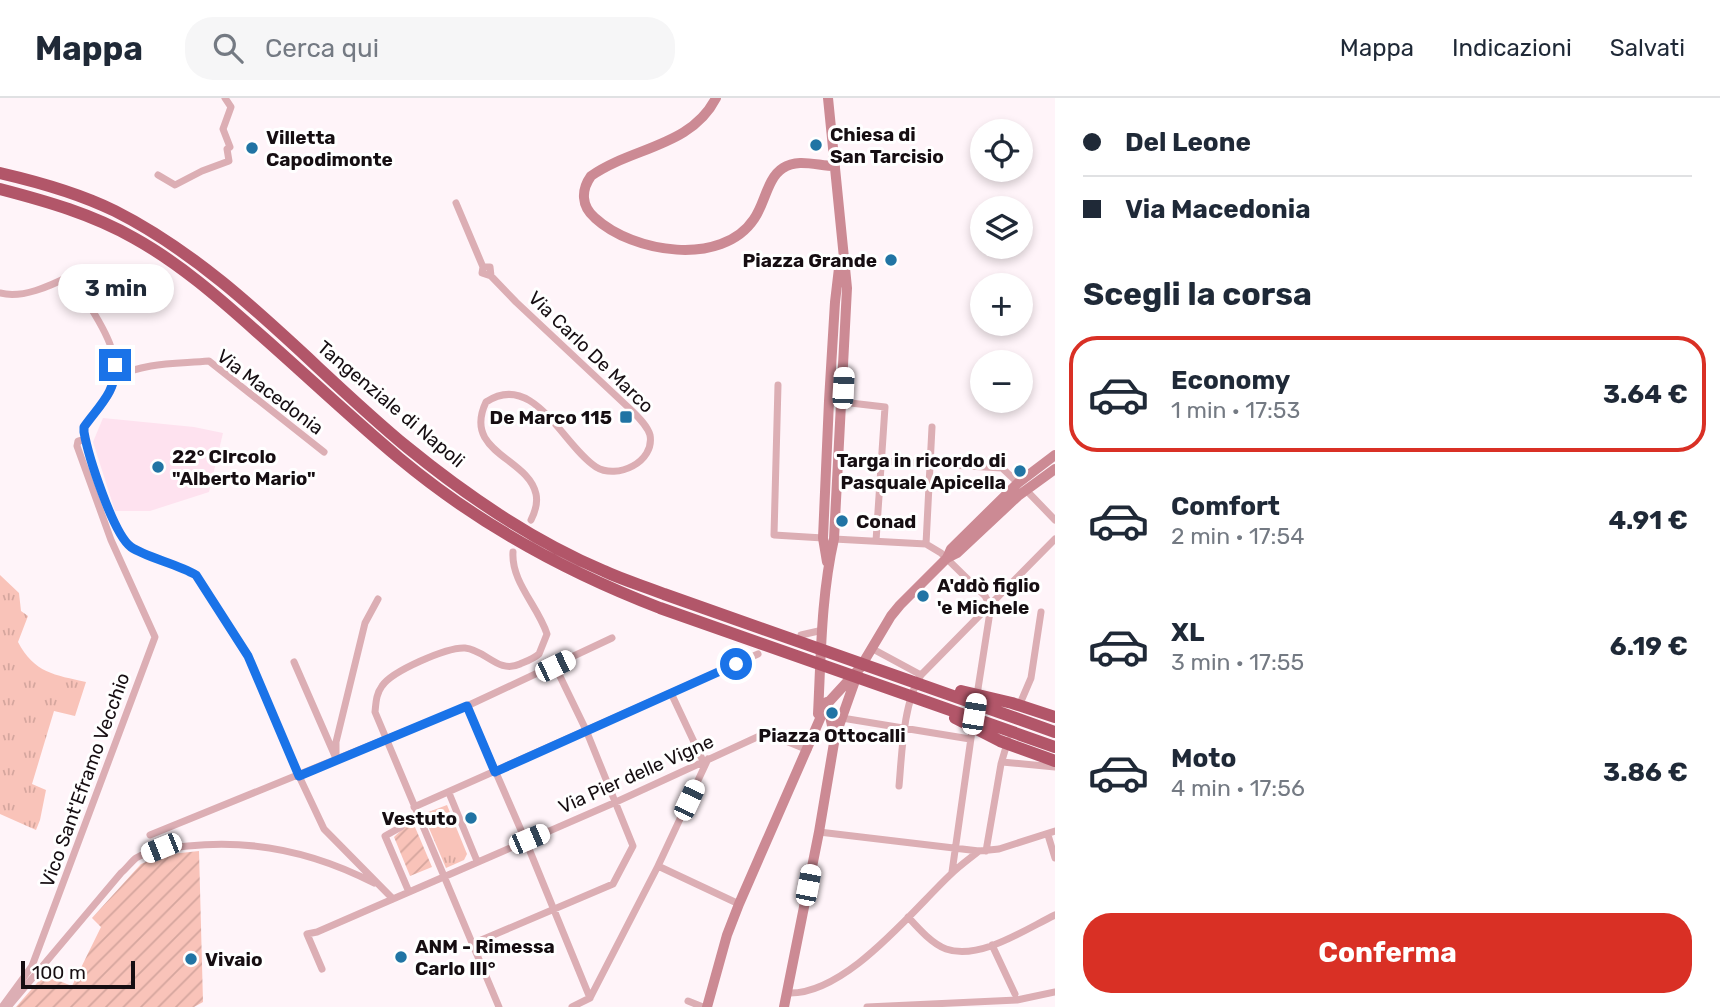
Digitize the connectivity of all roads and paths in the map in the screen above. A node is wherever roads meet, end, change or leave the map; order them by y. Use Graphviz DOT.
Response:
graph roads {
  1 [pos="225,98"];
  2 [pos="716,98"];
  3 [pos="828,98"];
  4 [pos="835,166"];
  5 [pos="0,173"];
  6 [pos="158,175"];
  7 [pos="0,188"];
  8 [pos="456,203"];
  9 [pos="0,293"];
  10 [pos="842,297"];
  11 [pos="251,317"];
  12 [pos="116,377"];
  13 [pos="778,385"];
  14 [pos="842,402"];
  15 [pos="932,428"];
  16 [pos="85,439"];
  17 [pos="324,452"];
  18 [pos="1055,455"];
  19 [pos="881,461"];
  20 [pos="930,464"];
  21 [pos="1055,469"];
  22 [pos="1022,486"];
  23 [pos="531,520"];
  24 [pos="1055,520"];
  25 [pos="829,539"];
  26 [pos="1055,540"];
  27 [pos="876,541"];
  28 [pos="926,544"];
  29 [pos="513,552"];
  30 [pos="947,558"];
  31 [pos="378,599"];
  32 [pos="990,605"];
  33 [pos="1041,612"];
  34 [pos="822,630"];
  35 [pos="801,635"];
  36 [pos="612,638"];
  37 [pos="871,648"];
  38 [pos="758,654"];
  39 [pos="294,662"];
  40 [pos="555,666"];
  41 [pos="860,668"];
  42 [pos="896,675"];
  43 [pos="921,675"];
  44 [pos="819,682"];
  45 [pos="671,693"];
  46 [pos="918,698"];
  47 [pos="827,703"];
  48 [pos="467,706"];
  49 [pos="842,718"];
  50 [pos="1055,718"];
  51 [pos="818,720"];
  52 [pos="905,729"];
  53 [pos="586,730"];
  54 [pos="1055,732"];
  55 [pos="835,737"];
  56 [pos="385,738"];
  57 [pos="970,739"];
  58 [pos="1055,747"];
  59 [pos="808,750"];
  60 [pos="337,760"];
  61 [pos="706,760"];
  62 [pos="1055,761"];
  63 [pos="1002,762"];
  64 [pos="1055,767"];
  65 [pos="495,772"];
  66 [pos="299,776"];
  67 [pos="899,786"];
  68 [pos="449,793"];
  69 [pos="616,802"];
  70 [pos="414,807"];
  71 [pos="401,827"];
  72 [pos="819,832"];
  73 [pos="1051,833"];
  74 [pos="150,835"];
  75 [pos="525,840"];
  76 [pos="954,846"];
  77 [pos="982,851"];
  78 [pos="1055,858"];
  79 [pos="477,861"];
  80 [pos="658,866"];
  81 [pos="952,873"];
  82 [pos="444,876"];
  83 [pos="378,885"];
  84 [pos="409,892"];
  85 [pos="393,899"];
  86 [pos="739,904"];
  87 [pos="555,910"];
  88 [pos="1055,915"];
  89 [pos="908,917"];
  90 [pos="472,944"];
  91 [pos="992,945"];
  92 [pos="322,969"];
  93 [pos="1055,992"];
  94 [pos="787,993"];
  95 [pos="1015,994"];
  96 [pos="590,998"];
  97 [pos="688,1001"];
  98 [pos="2,1007"];
  99 [pos="8,1007"];
  100 [pos="499,1007"];
  101 [pos="572,1007"];
  102 [pos="705,1007"];
  103 [pos="784,1007"];
  104 [pos="867,1007"];
  1 -- 6 [label="street"];
  2 -- 4 [label="street"];
  3 -- 4 [label="street"];
  4 -- 10 [label="street"];
  5 -- 11 [label="highway, Tangenziale di Napoli"];
  7 -- 11 [label="highway, Tangenziale di Napoli"];
  8 -- 23 [label="street, Via Carlo De Marco"];
  9 -- 12 [label="street"];
  10 -- 14 [label="street"];
  10 -- 25 [label="street"];
  11 -- 42 [label="highway, Tangenziale di Napoli"];
  11 -- 46 [label="highway, Tangenziale di Napoli"];
  12 -- 16 [label="street"];
  12 -- 17 [label="street, Via Macedonia"];
  13 -- 25 [label="street"];
  14 -- 19 [label="street"];
  14 -- 25 [label="street"];
  15 -- 20 [label="street"];
  16 -- 66 [label="street"];
  16 -- 98 [label="street, Vico Sant'Eframo Vecchio"];
  18 -- 22 [label="street"];
  19 -- 20 [label="street"];
  19 -- 27 [label="street"];
  20 -- 22 [label="street"];
  20 -- 28 [label="street"];
  21 -- 22 [label="street"];
  22 -- 24 [label="street"];
  22 -- 30 [label="street"];
  25 -- 27 [label="street"];
  25 -- 34 [label="street"];
  26 -- 32 [label="street"];
  27 -- 28 [label="street"];
  28 -- 30 [label="street"];
  29 -- 56 [label="street"];
  30 -- 32 [label="street"];
  30 -- 37 [label="street"];
  31 -- 60 [label="street"];
  32 -- 43 [label="street"];
  32 -- 57 [label="street"];
  33 -- 63 [label="street"];
  34 -- 35 [label="street"];
  34 -- 44 [label="street"];
  36 -- 40 [label="street"];
  37 -- 41 [label="street"];
  37 -- 43 [label="street"];
  38 -- 45 [label="street"];
  39 -- 60 [label="street"];
  40 -- 48 [label="street"];
  40 -- 53 [label="street"];
  41 -- 47 [label="street"];
  41 -- 49 [label="street"];
  42 -- 50 [label="highway"];
  42 -- 54 [label="highway, Tangenziale di Napoli"];
  43 -- 52 [label="street"];
  44 -- 47 [label="street"];
  44 -- 51 [label="street"];
  45 -- 53 [label="street"];
  45 -- 61 [label="street"];
  46 -- 58 [label="highway, Tangenziale di Napoli"];
  46 -- 62 [label="highway"];
  47 -- 51 [label="street"];
  47 -- 55 [label="street"];
  48 -- 56 [label="street"];
  48 -- 65 [label="street"];
  49 -- 52 [label="street"];
  49 -- 55 [label="street"];
  51 -- 59 [label="street"];
  52 -- 57 [label="street"];
  52 -- 67 [label="street"];
  53 -- 65 [label="street"];
  53 -- 69 [label="street"];
  55 -- 72 [label="street"];
  56 -- 60 [label="street"];
  56 -- 70 [label="street"];
  57 -- 76 [label="street"];
  59 -- 61 [label="street, Via Pier delle Vigne"];
  59 -- 86 [label="street"];
  60 -- 66 [label="street"];
  61 -- 69 [label="street, Via Pier delle Vigne"];
  61 -- 80 [label="street"];
  63 -- 64 [label="street"];
  63 -- 77 [label="street"];
  65 -- 68 [label="street"];
  65 -- 75 [label="street"];
  66 -- 74 [label="street"];
  66 -- 83 [label="street"];
  68 -- 70 [label="street"];
  68 -- 79 [label="street"];
  69 -- 75 [label="street, Via Pier delle Vigne"];
  69 -- 87 [label="street"];
  70 -- 82 [label="street"];
  71 -- 84 [label="street"];
  72 -- 76 [label="street"];
  72 -- 94 [label="street"];
  73 -- 77 [label="street"];
  73 -- 78 [label="street"];
  75 -- 79 [label="street, Via Pier delle Vigne"];
  75 -- 87 [label="street"];
  76 -- 77 [label="street"];
  76 -- 81 [label="street"];
  77 -- 81 [label="street"];
  79 -- 82 [label="street, Via Pier delle Vigne"];
  80 -- 86 [label="street"];
  80 -- 96 [label="street"];
  81 -- 89 [label="street"];
  82 -- 84 [label="street, Via Pier delle Vigne"];
  82 -- 90 [label="street"];
  83 -- 85 [label="street"];
  83 -- 99 [label="street"];
  84 -- 85 [label="street"];
  85 -- 92 [label="street"];
  86 -- 102 [label="street"];
  87 -- 90 [label="street"];
  87 -- 96 [label="street"];
  88 -- 91 [label="street"];
  89 -- 91 [label="street"];
  89 -- 94 [label="street"];
  90 -- 100 [label="street"];
  91 -- 95 [label="street"];
  93 -- 104 [label="street"];
  94 -- 103 [label="street"];
  96 -- 101 [label="street"];
  97 -- 102 [label="street"];
}
